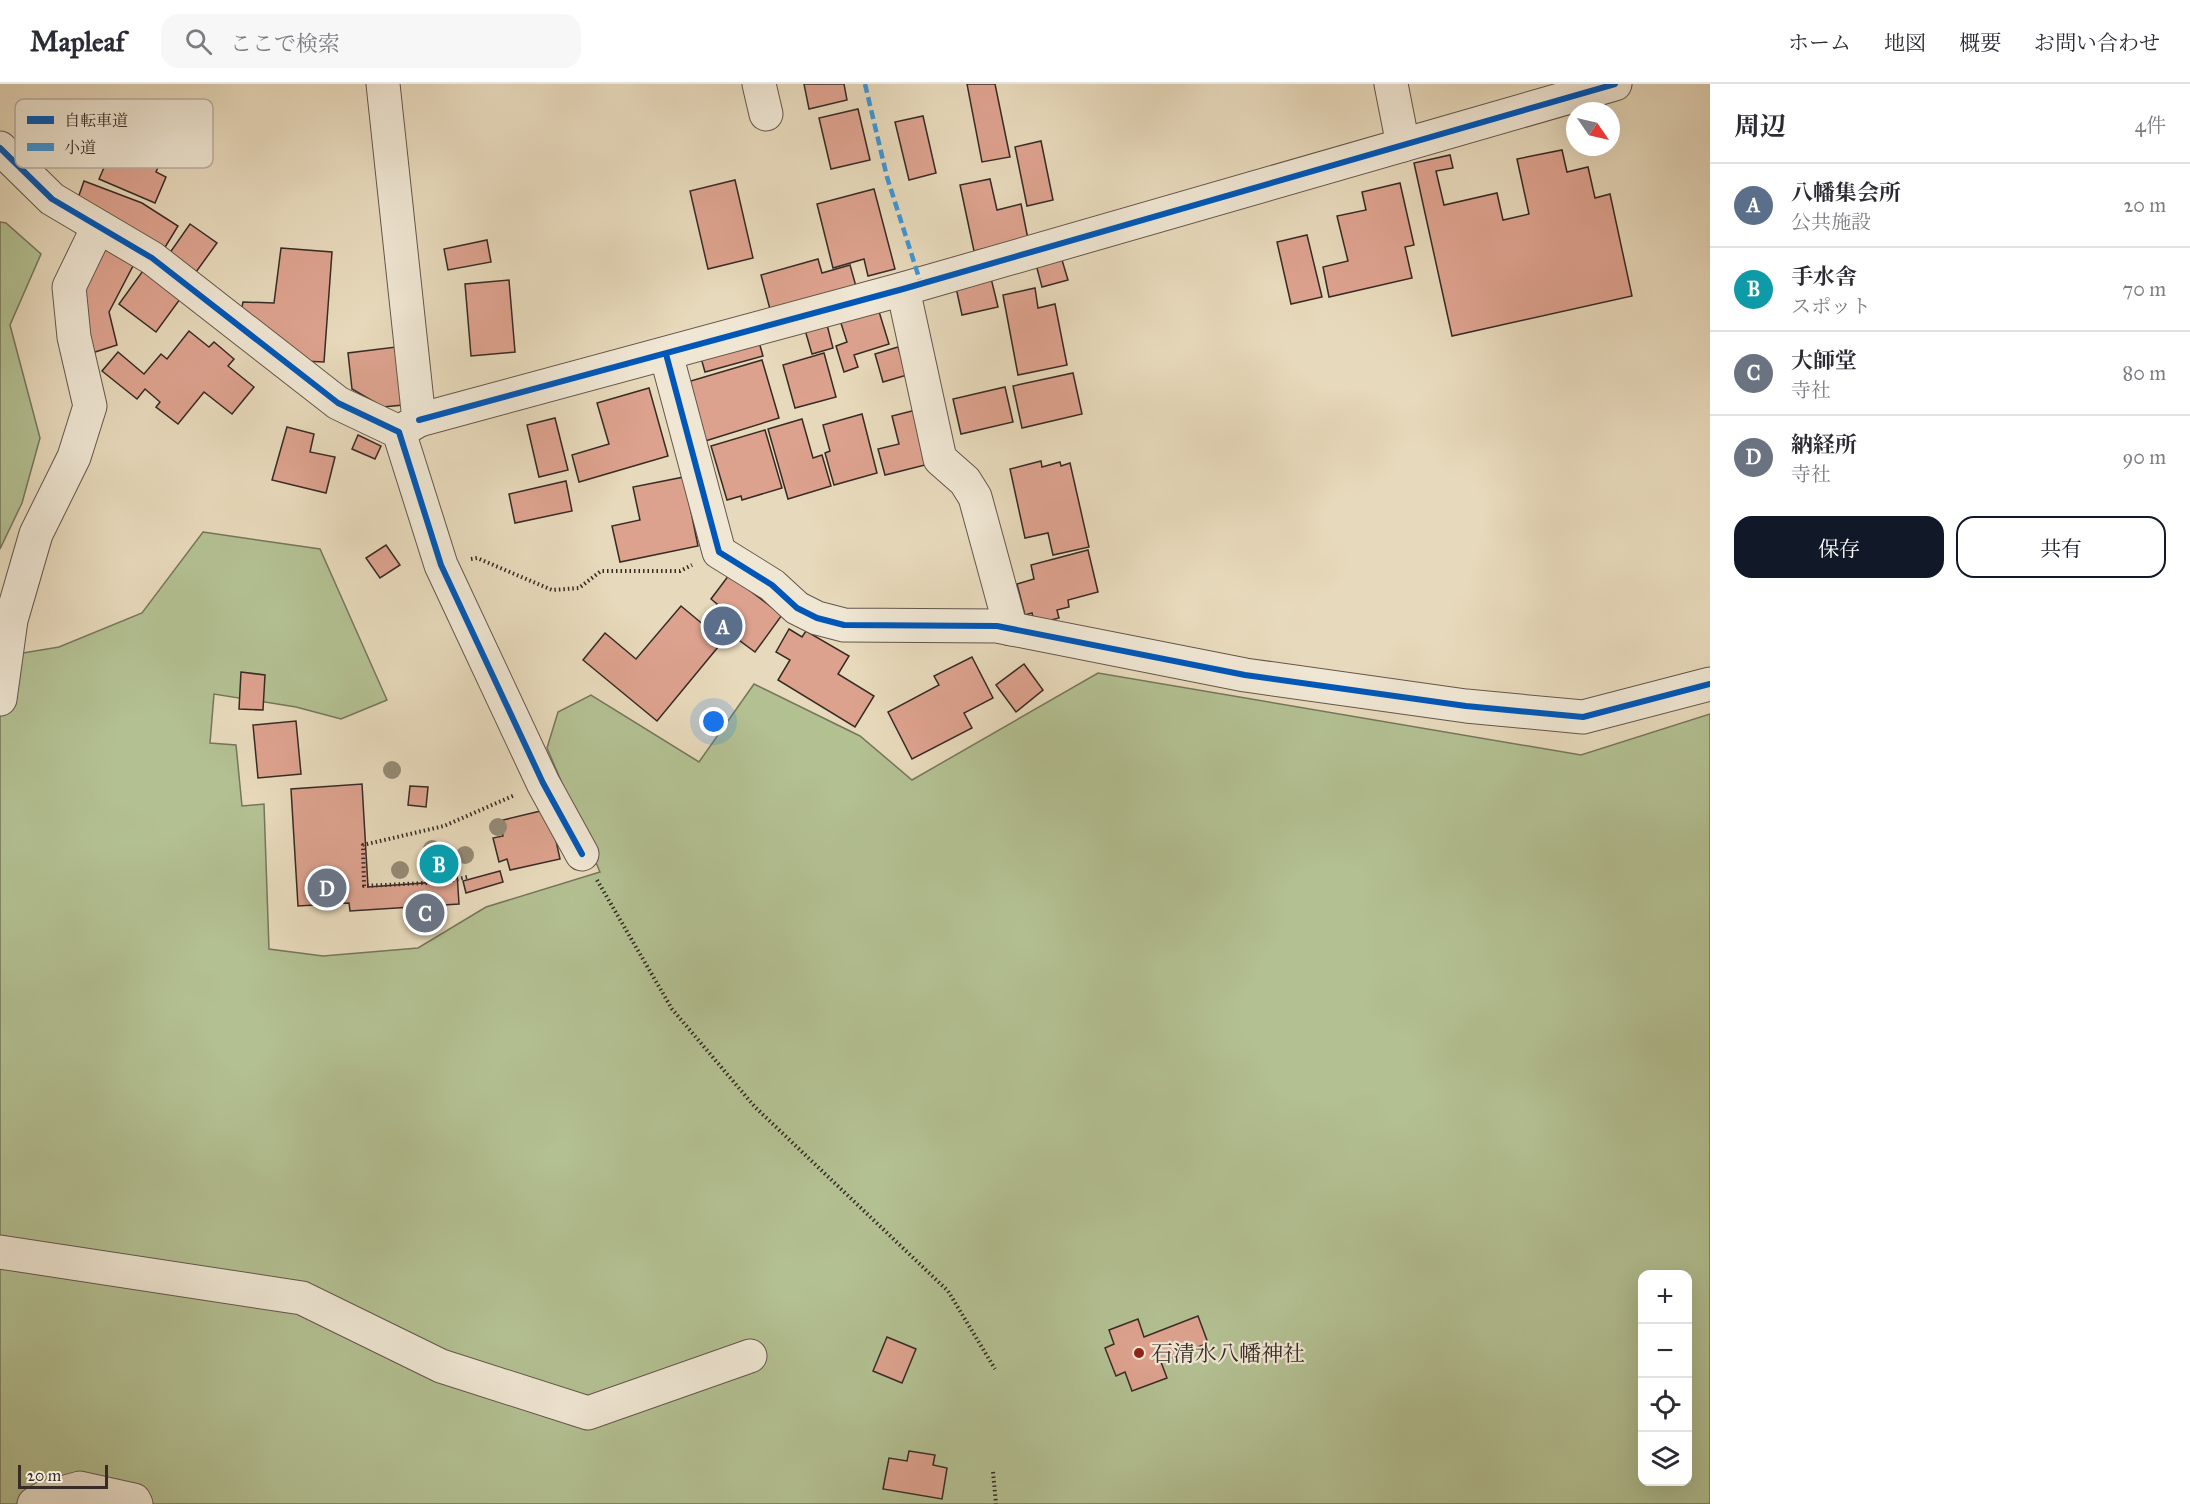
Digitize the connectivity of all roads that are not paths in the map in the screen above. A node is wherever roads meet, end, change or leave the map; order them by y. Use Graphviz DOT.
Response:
graph roads {
  1 [pos="383,84"];
  2 [pos="1391,84"];
  3 [pos="1615,84"];
  4 [pos="1403,145"];
  5 [pos="0,148"];
  6 [pos="15,163"];
  7 [pos="20,168"];
  8 [pos="98,226"];
  9 [pos="903,289"];
  10 [pos="666,354"];
  11 [pos="409,426"];
  12 [pos="1011,629"];
  13 [pos="1710,684"];
  14 [pos="0,699"];
  15 [pos="582,854"];
  16 [pos="0,1252"];
  17 [pos="750,1356"];
  18 [pos="34,1504"];
  19 [pos="136,1504"];
  1 -- 11 [label="street"];
  2 -- 4 [label="street"];
  3 -- 4 [label="street"];
  4 -- 9 [label="street"];
  5 -- 6 [label="street"];
  7 -- 8 [label="street"];
  8 -- 11 [label="street"];
  8 -- 14 [label="street"];
  9 -- 10 [label="street"];
  9 -- 12 [label="street"];
  10 -- 11 [label="street"];
  10 -- 12 [label="street"];
  11 -- 15 [label="street"];
  12 -- 13 [label="street"];
  16 -- 17 [label="street"];
  18 -- 19 [label="street"];
}
